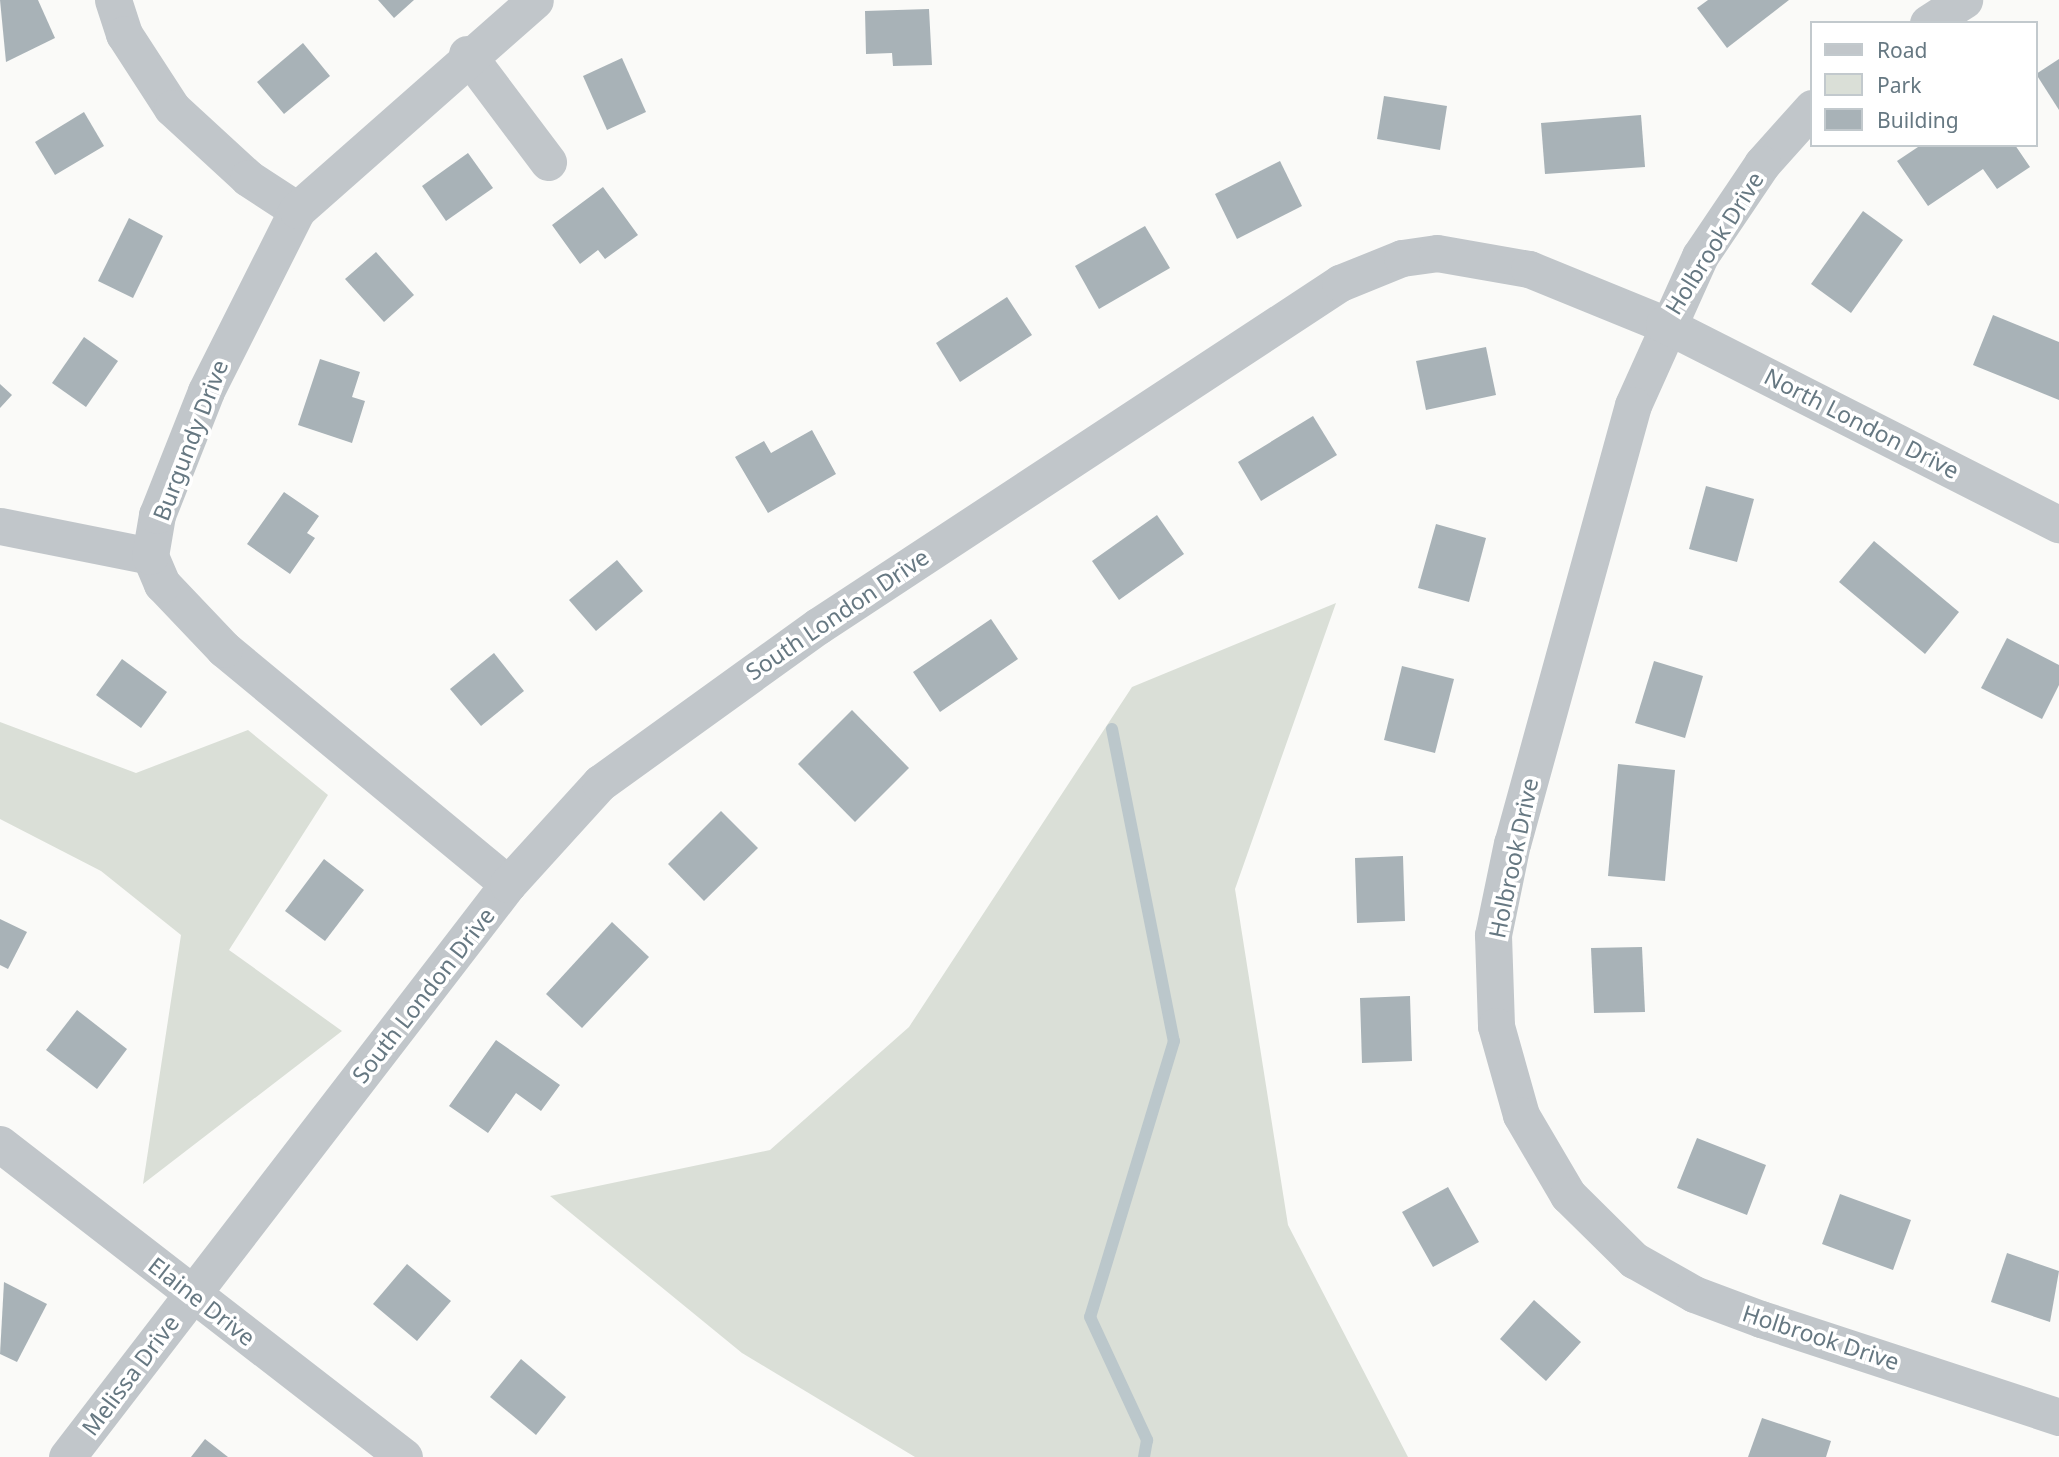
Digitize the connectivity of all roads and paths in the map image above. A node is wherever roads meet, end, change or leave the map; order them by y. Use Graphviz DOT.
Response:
graph roads {
  1 [pos="113,0"];
  2 [pos="535,0"];
  3 [pos="1965,0"];
  4 [pos="1931,21"];
  5 [pos="467,54"];
  6 [pos="1811,109"];
  7 [pos="548,162"];
  8 [pos="297,210"];
  9 [pos="1664,324"];
  10 [pos="2059,524"];
  11 [pos="0,526"];
  12 [pos="150,556"];
  13 [pos="508,884"];
  14 [pos="0,1144"];
  15 [pos="192,1293"];
  16 [pos="2059,1417"];
  17 [pos="67,1457"];
  18 [pos="404,1457"];
  1 -- 8 [label="street"];
  2 -- 5 [label="street, Burgundy Drive"];
  3 -- 4 [label="street"];
  5 -- 7 [label="street"];
  5 -- 8 [label="street, Burgundy Drive"];
  6 -- 9 [label="street, Holbrook Drive"];
  8 -- 12 [label="street, Burgundy Drive"];
  9 -- 10 [label="street, North London Drive"];
  9 -- 13 [label="street, South London Drive"];
  9 -- 16 [label="street, Holbrook Drive"];
  11 -- 12 [label="street"];
  12 -- 13 [label="street"];
  13 -- 15 [label="street, South London Drive"];
  14 -- 15 [label="street, Elaine Drive"];
  15 -- 17 [label="street, Melissa Drive"];
  15 -- 18 [label="street, Elaine Drive"];
}
